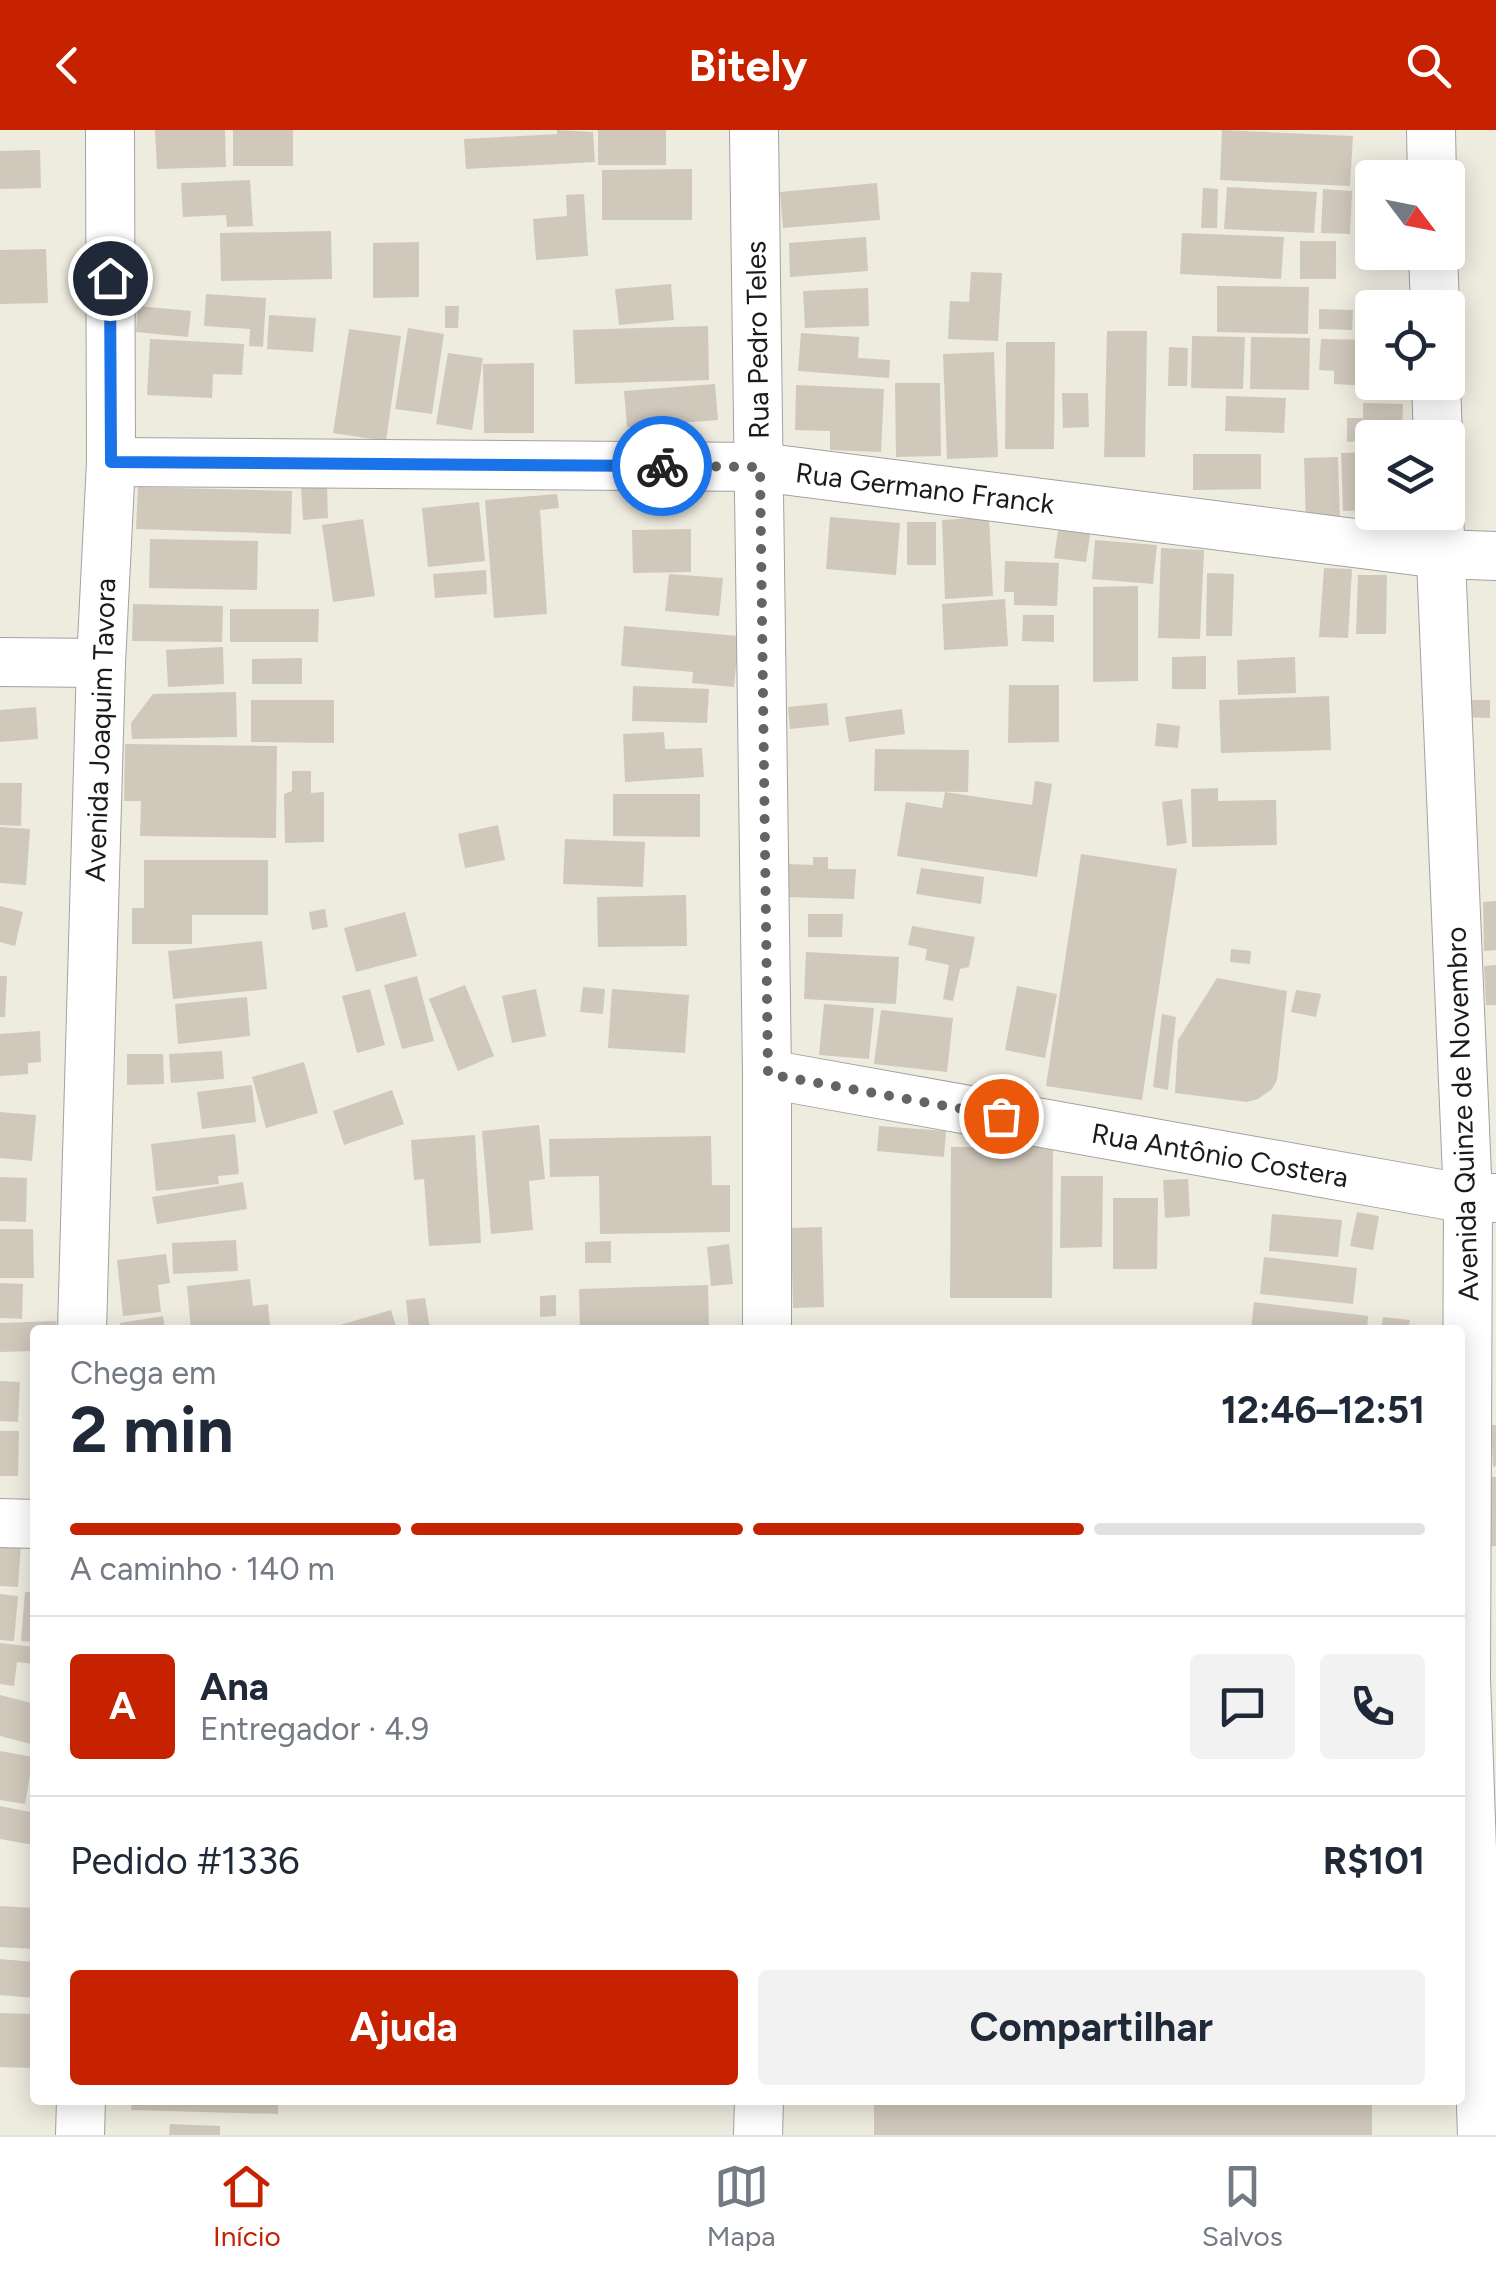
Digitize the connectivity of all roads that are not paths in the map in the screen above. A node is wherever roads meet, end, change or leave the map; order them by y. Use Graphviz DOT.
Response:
graph roads {
  1 [pos="110,130"];
  2 [pos="754,130"];
  3 [pos="1430,130"];
  4 [pos="1431,160"];
  5 [pos="111,462"];
  6 [pos="760,467"];
  7 [pos="1440,533"];
  8 [pos="1496,556"];
  9 [pos="0,662"];
  10 [pos="101,663"];
  11 [pos="768,1074"];
  12 [pos="1482,1198"];
  13 [pos="82,1325"];
  14 [pos="768,1325"];
  15 [pos="0,1524"];
  16 [pos="30,1524"];
  17 [pos="1465,1627"];
  18 [pos="1465,1726"];
  19 [pos="81,2105"];
  20 [pos="759,2105"];
  21 [pos="80,2135"];
  22 [pos="758,2135"];
  23 [pos="1482,2135"];
  1 -- 5 [label="street, Avenida Joaquim Tavora"];
  2 -- 6 [label="street, Rua Pedro Teles"];
  3 -- 4 [label="street"];
  5 -- 6 [label="street, Rua Germano Franck"];
  5 -- 10 [label="street, Avenida Joaquim Tavora"];
  6 -- 7 [label="street, Rua Germano Franck"];
  6 -- 11 [label="street, Rua Pedro Teles"];
  7 -- 8 [label="street, Rua Germano Franck"];
  7 -- 12 [label="street, Avenida Quinze de Novembro"];
  9 -- 10 [label="street"];
  10 -- 13 [label="street, Avenida Joaquim Tavora"];
  11 -- 12 [label="street, Rua Antônio Costera"];
  11 -- 14 [label="street, Rua Pedro Teles"];
  12 -- 17 [label="street, Avenida Quinze de Novembro"];
  15 -- 16 [label="street"];
  18 -- 23 [label="street, Avenida Quinze de Novembro"];
  19 -- 21 [label="street"];
  20 -- 22 [label="street"];
}
